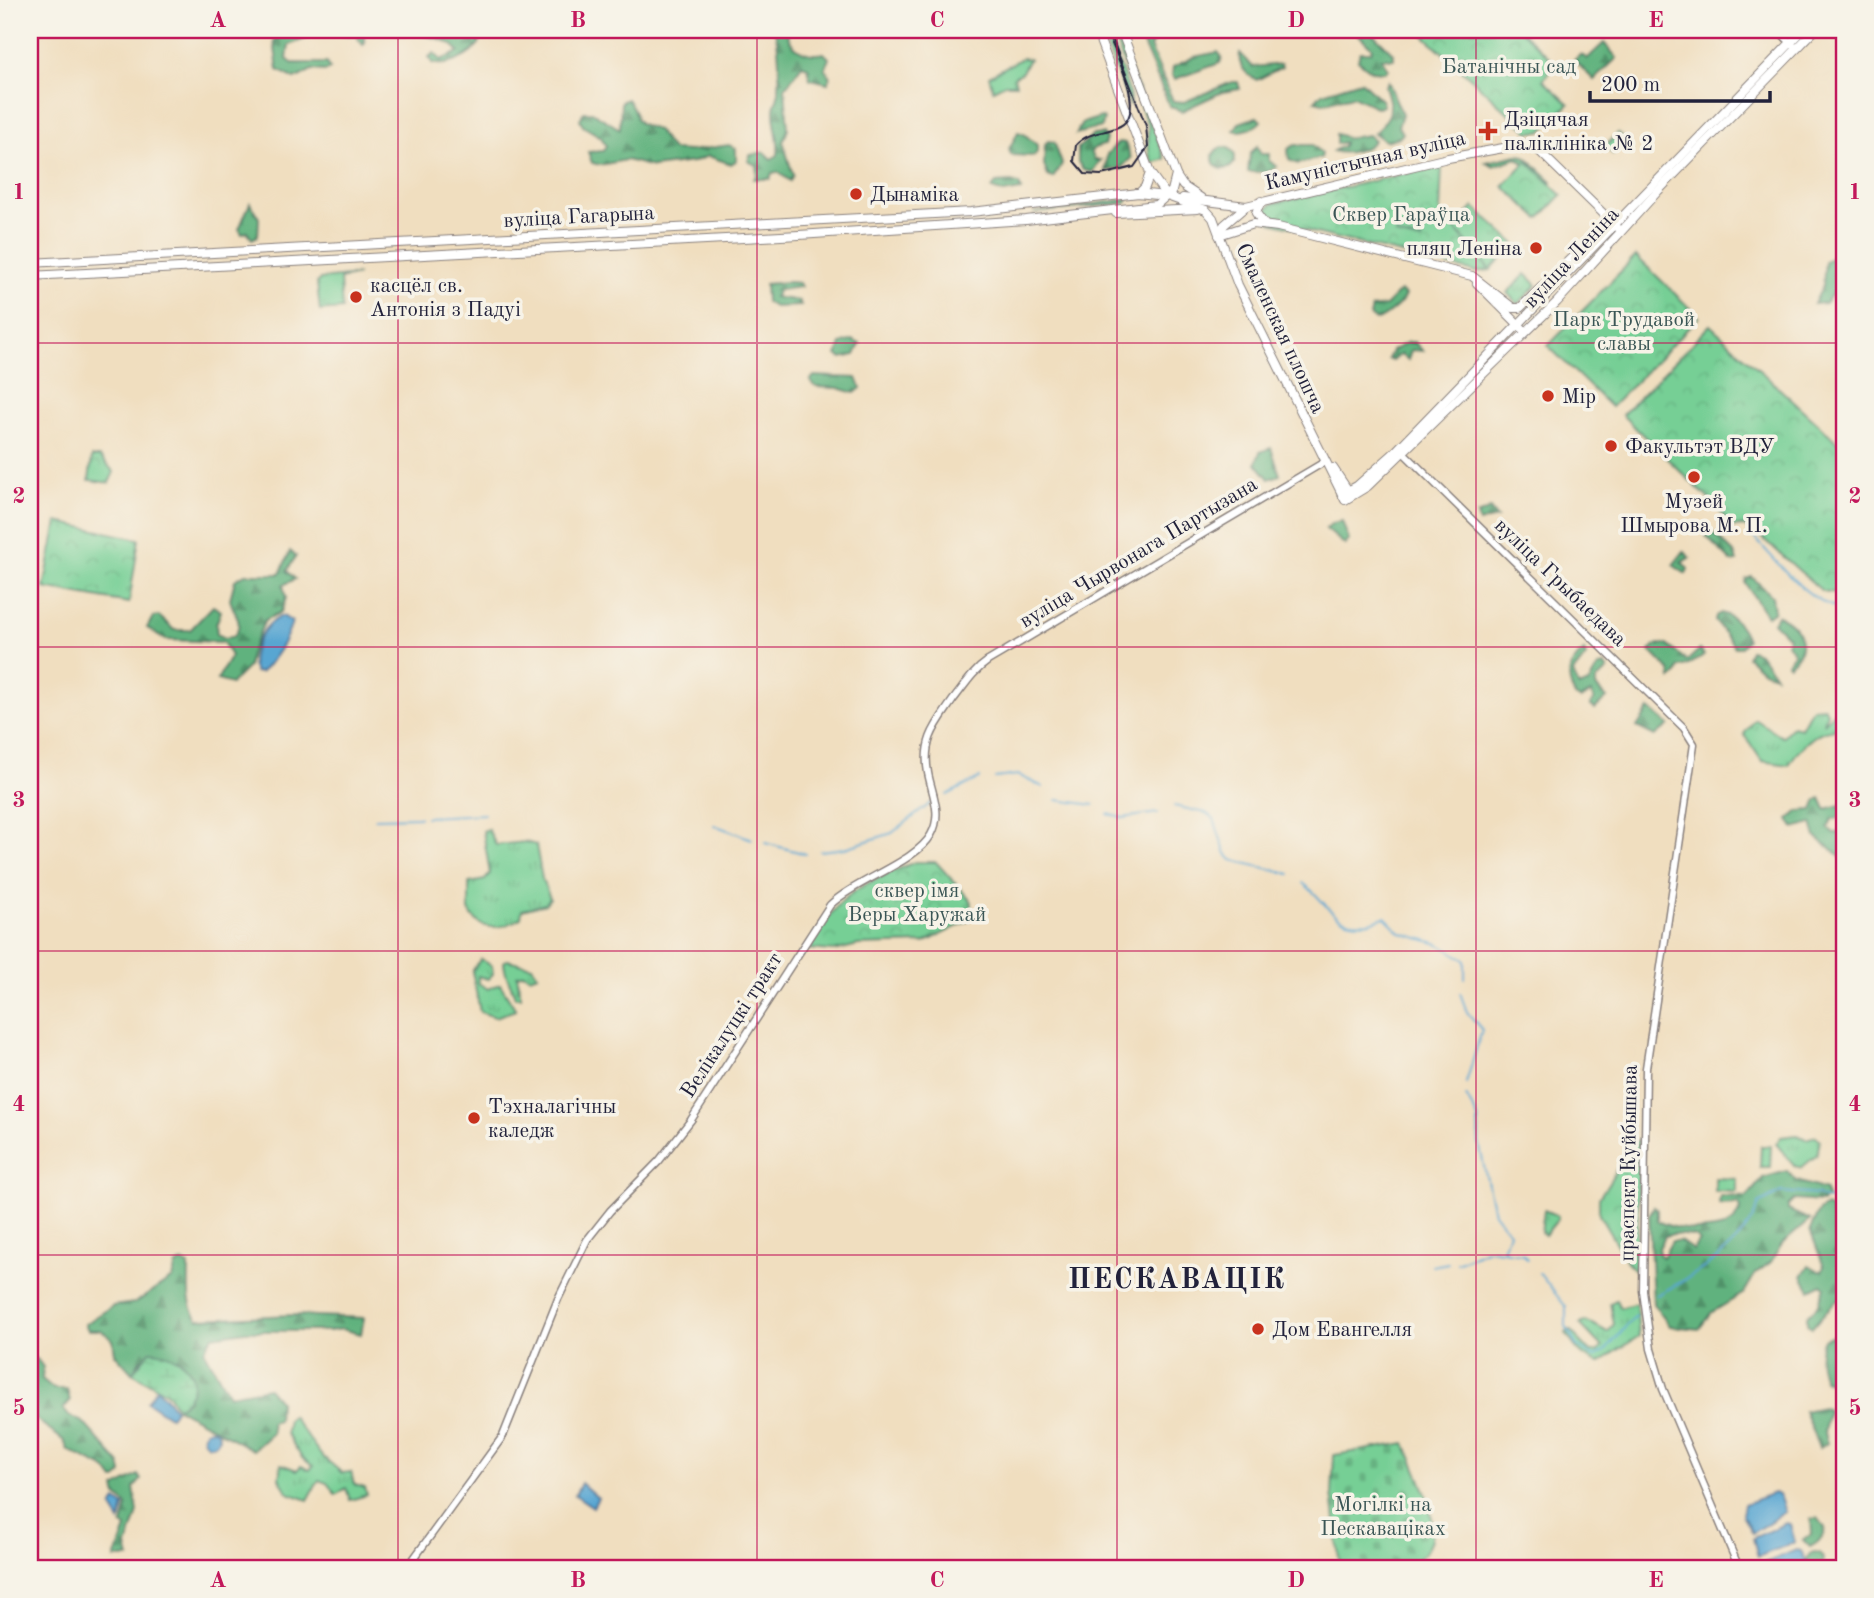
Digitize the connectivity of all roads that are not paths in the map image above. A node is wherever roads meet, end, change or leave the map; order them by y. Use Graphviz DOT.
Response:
graph roads {
  1 [pos="1096,30"];
  2 [pos="1121,30"];
  3 [pos="1778,30"];
  4 [pos="1803,30"];
  5 [pos="1815,30"];
  6 [pos="1794,46"];
  7 [pos="1150,173"];
  8 [pos="1176,175"];
  9 [pos="1130,192"];
  10 [pos="1167,196"];
  11 [pos="1261,201"];
  12 [pos="1206,205"];
  13 [pos="1025,206"];
  14 [pos="1246,206"];
  15 [pos="1078,213"];
  16 [pos="1026,220"];
  17 [pos="1265,225"];
  18 [pos="1615,225"];
  19 [pos="705,226"];
  20 [pos="1622,232"];
  21 [pos="1219,236"];
  22 [pos="468,240"];
  23 [pos="706,240"];
  24 [pos="469,254"];
  25 [pos="30,262"];
  26 [pos="30,276"];
  27 [pos="1522,328"];
  28 [pos="1401,450"];
  29 [pos="1326,461"];
  30 [pos="1338,474"];
  31 [pos="1372,474"];
  32 [pos="1347,496"];
  33 [pos="970,675"];
  34 [pos="1694,744"];
  35 [pos="407,1568"];
  36 [pos="1739,1568"];
  1 -- 7 [label="main road"];
  2 -- 8 [label="main road"];
  3 -- 6 [label="street"];
  4 -- 6 [label="main road, вуліца Леніна"];
  5 -- 6 [label="main road, вуліца Леніна"];
  6 -- 18 [label="main road, вуліца Леніна"];
  6 -- 20 [label="main road, вуліца Леніна"];
  7 -- 9 [label="main road"];
  7 -- 10 [label="main road"];
  8 -- 10 [label="main road"];
  8 -- 12 [label="main road"];
  9 -- 10 [label="main road, вуліца Гагарына"];
  9 -- 13 [label="main road, вуліца Гагарына"];
  10 -- 12 [label="main road, вуліца Гагарына"];
  10 -- 15 [label="main road, вуліца Гагарына"];
  11 -- 14 [label="main road, Камуністычная вуліца"];
  11 -- 17 [label="main road"];
  11 -- 18 [label="main road, Камуністычная вуліца"];
  12 -- 14 [label="main road, Камуністычная вуліца"];
  12 -- 15 [label="main road, вуліца Гагарына"];
  12 -- 21 [label="main road, Смаленская плошча"];
  13 -- 16 [label="main road"];
  13 -- 19 [label="main road, вуліца Гагарына"];
  14 -- 21 [label="main road"];
  15 -- 16 [label="main road, вуліца Гагарына"];
  16 -- 23 [label="main road, вуліца Гагарына"];
  17 -- 18 [label="main road"];
  17 -- 21 [label="main road"];
  17 -- 27 [label="main road"];
  18 -- 20 [label="main road"];
  18 -- 27 [label="main road, вуліца Леніна"];
  19 -- 22 [label="main road, вуліца Гагарына"];
  19 -- 23 [label="main road"];
  20 -- 27 [label="main road, вуліца Леніна"];
  21 -- 29 [label="main road, Смаленская плошча"];
  22 -- 24 [label="main road"];
  22 -- 25 [label="main road, вуліца Гагарына"];
  23 -- 24 [label="main road, вуліца Гагарына"];
  24 -- 26 [label="main road, вуліца Гагарына"];
  27 -- 28 [label="main road, вуліца Леніна"];
  28 -- 31 [label="main road, вуліца Леніна"];
  28 -- 32 [label="main road, вуліца Леніна"];
  28 -- 34 [label="street, вуліца Грыбаедава"];
  29 -- 30 [label="main road"];
  29 -- 32 [label="main road, Смаленская плошча"];
  29 -- 33 [label="street, вуліца Чырвонага Партызана"];
  30 -- 31 [label="main road"];
  30 -- 32 [label="main road"];
  31 -- 32 [label="main road, вуліца Леніна"];
  33 -- 35 [label="street, Велікалуцкі тракт"];
  34 -- 36 [label="street, праспект Куйбышава"];
}
